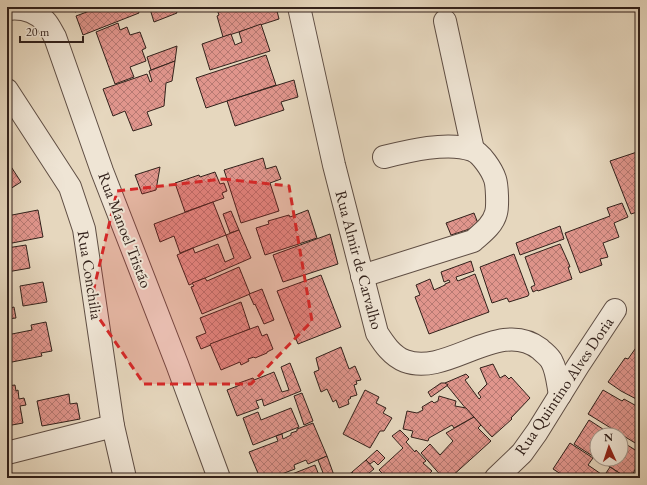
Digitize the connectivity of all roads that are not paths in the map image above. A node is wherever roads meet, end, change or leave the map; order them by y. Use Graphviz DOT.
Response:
graph roads {
  1 [pos="298,7"];
  2 [pos="7,9"];
  3 [pos="445,21"];
  4 [pos="7,90"];
  5 [pos="474,150"];
  6 [pos="384,157"];
  7 [pos="362,276"];
  8 [pos="615,310"];
  9 [pos="560,395"];
  10 [pos="113,426"];
  11 [pos="7,453"];
  12 [pos="125,478"];
  13 [pos="219,478"];
  14 [pos="496,478"];
  1 -- 7 [label="street, Rua Almir de Carvalho"];
  2 -- 13 [label="street, Rua Manoel Tristão"];
  3 -- 5 [label="street"];
  4 -- 10 [label="street, Rua Conchilia"];
  5 -- 6 [label="street"];
  5 -- 7 [label="street"];
  7 -- 9 [label="street, Rua Almir de Carvalho"];
  8 -- 9 [label="street, Rua Quintino Alves Doria"];
  9 -- 14 [label="street, Rua Quintino Alves Doria"];
  10 -- 11 [label="street"];
  10 -- 12 [label="street, Rua Conchilia"];
}
